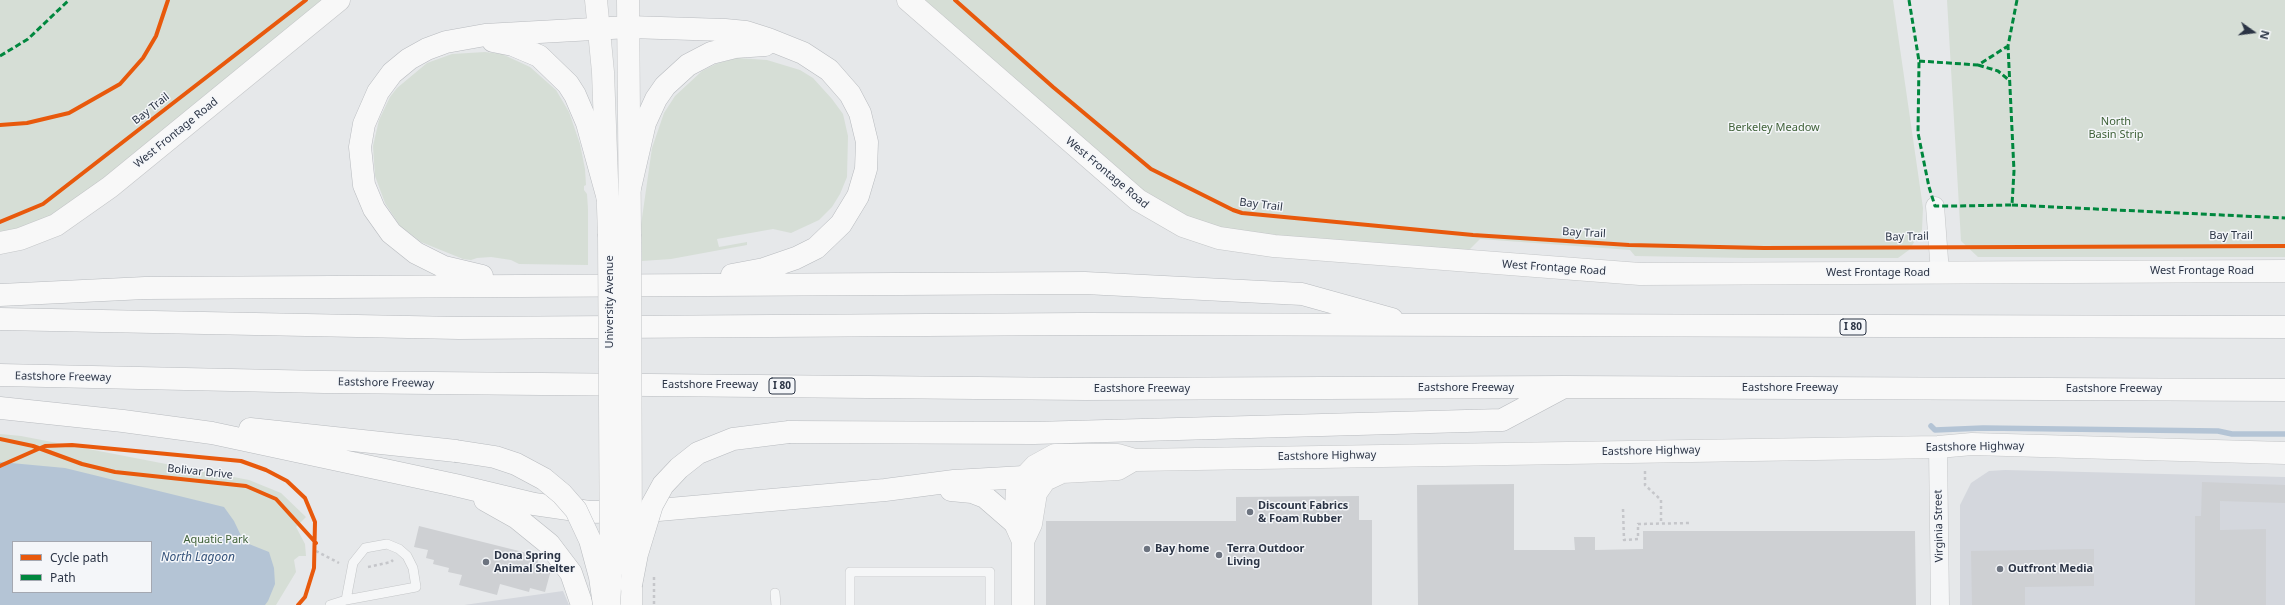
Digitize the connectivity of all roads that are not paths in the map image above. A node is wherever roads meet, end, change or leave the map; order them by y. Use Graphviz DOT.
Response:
graph roads {
  1 [pos="339,0"];
  2 [pos="596,0"];
  3 [pos="628,0"];
  4 [pos="908,0"];
  5 [pos="629,27"];
  6 [pos="600,29"];
  7 [pos="446,42"];
  8 [pos="792,49"];
  9 [pos="630,188"];
  10 [pos="608,199"];
  11 [pos="1935,206"];
  12 [pos="620,234"];
  13 [pos="0,243"];
  14 [pos="2285,271"];
  15 [pos="1940,273"];
  16 [pos="552,285"];
  17 [pos="645,285"];
  18 [pos="0,295"];
  19 [pos="0,319"];
  20 [pos="1420,326"];
  21 [pos="2285,327"];
  22 [pos="0,376"];
  23 [pos="1564,386"];
  24 [pos="2285,390"];
  25 [pos="0,408"];
  26 [pos="123,421"];
  27 [pos="1938,447"];
  28 [pos="2285,453"];
  29 [pos="426,478"];
  30 [pos="1034,478"];
  31 [pos="885,490"];
  32 [pos="1019,532"];
  33 [pos="775,593"];
  34 [pos="631,595"];
  35 [pos="346,600"];
  36 [pos="330,605"];
  37 [pos="582,605"];
  38 [pos="604,605"];
  39 [pos="609,605"];
  40 [pos="776,605"];
  41 [pos="850,605"];
  42 [pos="990,605"];
  43 [pos="1023,605"];
  44 [pos="1940,605"];
  1 -- 13 [label="main road, West Frontage Road"];
  2 -- 6 [label="main road, University Avenue"];
  3 -- 5 [label="main road, University Avenue"];
  4 -- 15 [label="main road, West Frontage Road"];
  5 -- 6 [label="main road"];
  5 -- 8 [label="main road"];
  5 -- 9 [label="main road, University Avenue"];
  6 -- 7 [label="main road"];
  6 -- 10 [label="main road, University Avenue"];
  7 -- 10 [label="main road"];
  7 -- 16 [label="main road"];
  8 -- 9 [label="main road"];
  8 -- 17 [label="main road"];
  9 -- 12 [label="main road, University Avenue"];
  10 -- 12 [label="main road, University Avenue"];
  11 -- 15 [label="street"];
  12 -- 34 [label="main road, University Avenue, bridge"];
  12 -- 39 [label="main road, University Avenue, bridge"];
  14 -- 15 [label="main road, West Frontage Road"];
  16 -- 17 [label="main road"];
  16 -- 18 [label="main road"];
  17 -- 20 [label="main road"];
  19 -- 20 [label="main road, I 80"];
  20 -- 21 [label="main road, I 80"];
  22 -- 23 [label="main road, Eastshore Freeway / I 80"];
  23 -- 24 [label="main road, Eastshore Freeway / I 80"];
  23 -- 34 [label="main road, bridge"];
  25 -- 26 [label="main road"];
  26 -- 29 [label="main road"];
  26 -- 38 [label="main road, bridge"];
  27 -- 28 [label="main road, Eastshore Highway"];
  27 -- 30 [label="main road, Eastshore Highway"];
  27 -- 44 [label="street, Virginia Street"];
  29 -- 31 [label="main road"];
  29 -- 37 [label="main road"];
  30 -- 31 [label="main road"];
  30 -- 32 [label="main road"];
  31 -- 32 [label="main road"];
  32 -- 43 [label="main road"];
  33 -- 40 [label="lane"];
  35 -- 35 [label="lane"];
  35 -- 36 [label="lane"];
  41 -- 42 [label="lane"];
}
